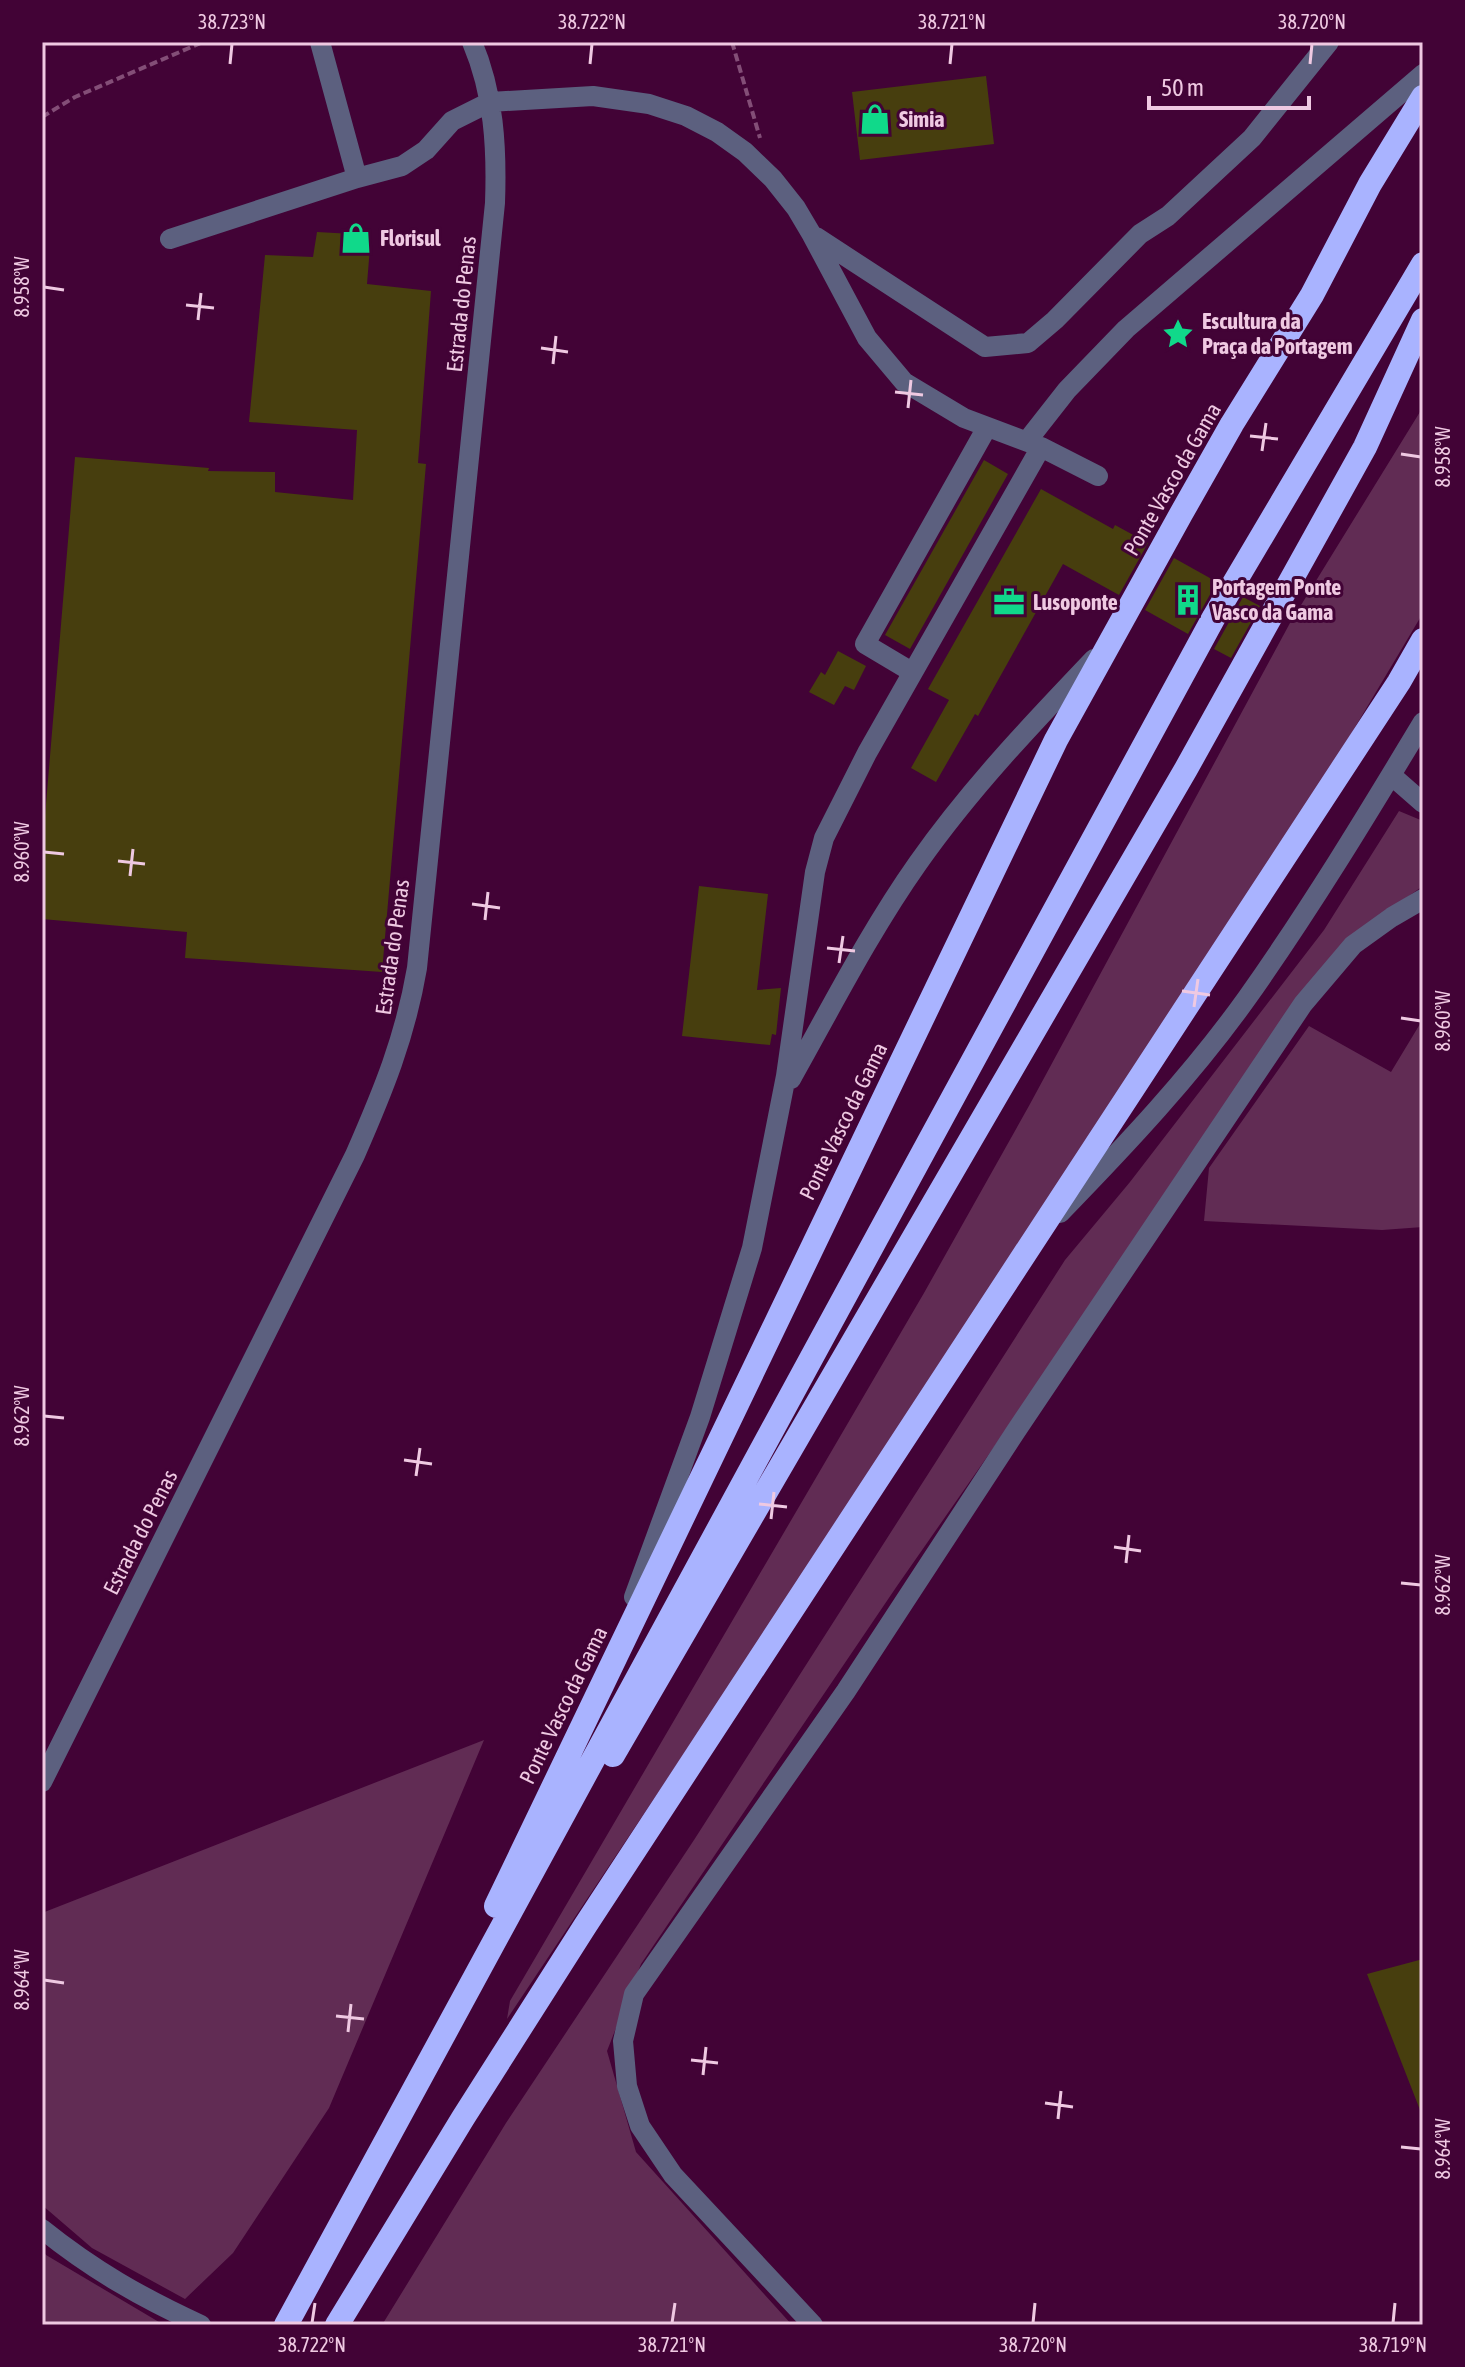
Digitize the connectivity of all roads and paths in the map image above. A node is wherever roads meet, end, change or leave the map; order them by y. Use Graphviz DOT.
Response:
graph roads {
  1 [pos="203,42"];
  2 [pos="320,42"];
  3 [pos="472,42"];
  4 [pos="732,42"];
  5 [pos="1329,42"];
  6 [pos="1423,74"];
  7 [pos="1423,97"];
  8 [pos="490,102"];
  9 [pos="42,117"];
  10 [pos="760,139"];
  11 [pos="357,178"];
  12 [pos="812,235"];
  13 [pos="170,239"];
  14 [pos="1423,264"];
  15 [pos="1423,320"];
  16 [pos="986,429"];
  17 [pos="1034,444"];
  18 [pos="1098,476"];
  19 [pos="1423,640"];
  20 [pos="1108,645"];
  21 [pos="912,672"];
  22 [pos="1423,722"];
  23 [pos="1391,775"];
  24 [pos="1423,803"];
  25 [pos="1420,905"];
  26 [pos="779,1081"];
  27 [pos="1035,1239"];
  28 [pos="597,1696"];
  29 [pos="42,1782"];
  30 [pos="358,2193"];
  31 [pos="42,2229"];
  32 [pos="196,2323"];
  33 [pos="286,2325"];
  34 [pos="337,2325"];
  35 [pos="813,2325"];
  1 -- 9 [label="path"];
  2 -- 11 [label="street"];
  3 -- 8 [label="street, Estrada do Penas"];
  4 -- 10 [label="path"];
  5 -- 12 [label="street"];
  6 -- 17 [label="street"];
  7 -- 20 [label="highway, Ponte Vasco da Gama"];
  8 -- 11 [label="street"];
  8 -- 12 [label="street"];
  8 -- 29 [label="street, Estrada do Penas"];
  11 -- 13 [label="street"];
  12 -- 16 [label="street"];
  14 -- 30 [label="highway, Ponte Vasco da Gama"];
  15 -- 30 [label="highway, Ponte Vasco da Gama"];
  16 -- 17 [label="street"];
  16 -- 21 [label="street"];
  17 -- 18 [label="street"];
  17 -- 21 [label="street"];
  19 -- 27 [label="highway"];
  20 -- 26 [label="street"];
  20 -- 28 [label="highway, Ponte Vasco da Gama"];
  21 -- 26 [label="street"];
  22 -- 23 [label="street"];
  23 -- 24 [label="street"];
  23 -- 27 [label="street"];
  25 -- 35 [label="street"];
  26 -- 28 [label="street"];
  27 -- 34 [label="highway"];
  28 -- 30 [label="highway, Ponte Vasco da Gama"];
  30 -- 33 [label="highway, Ponte Vasco da Gama"];
  31 -- 32 [label="street"];
}
